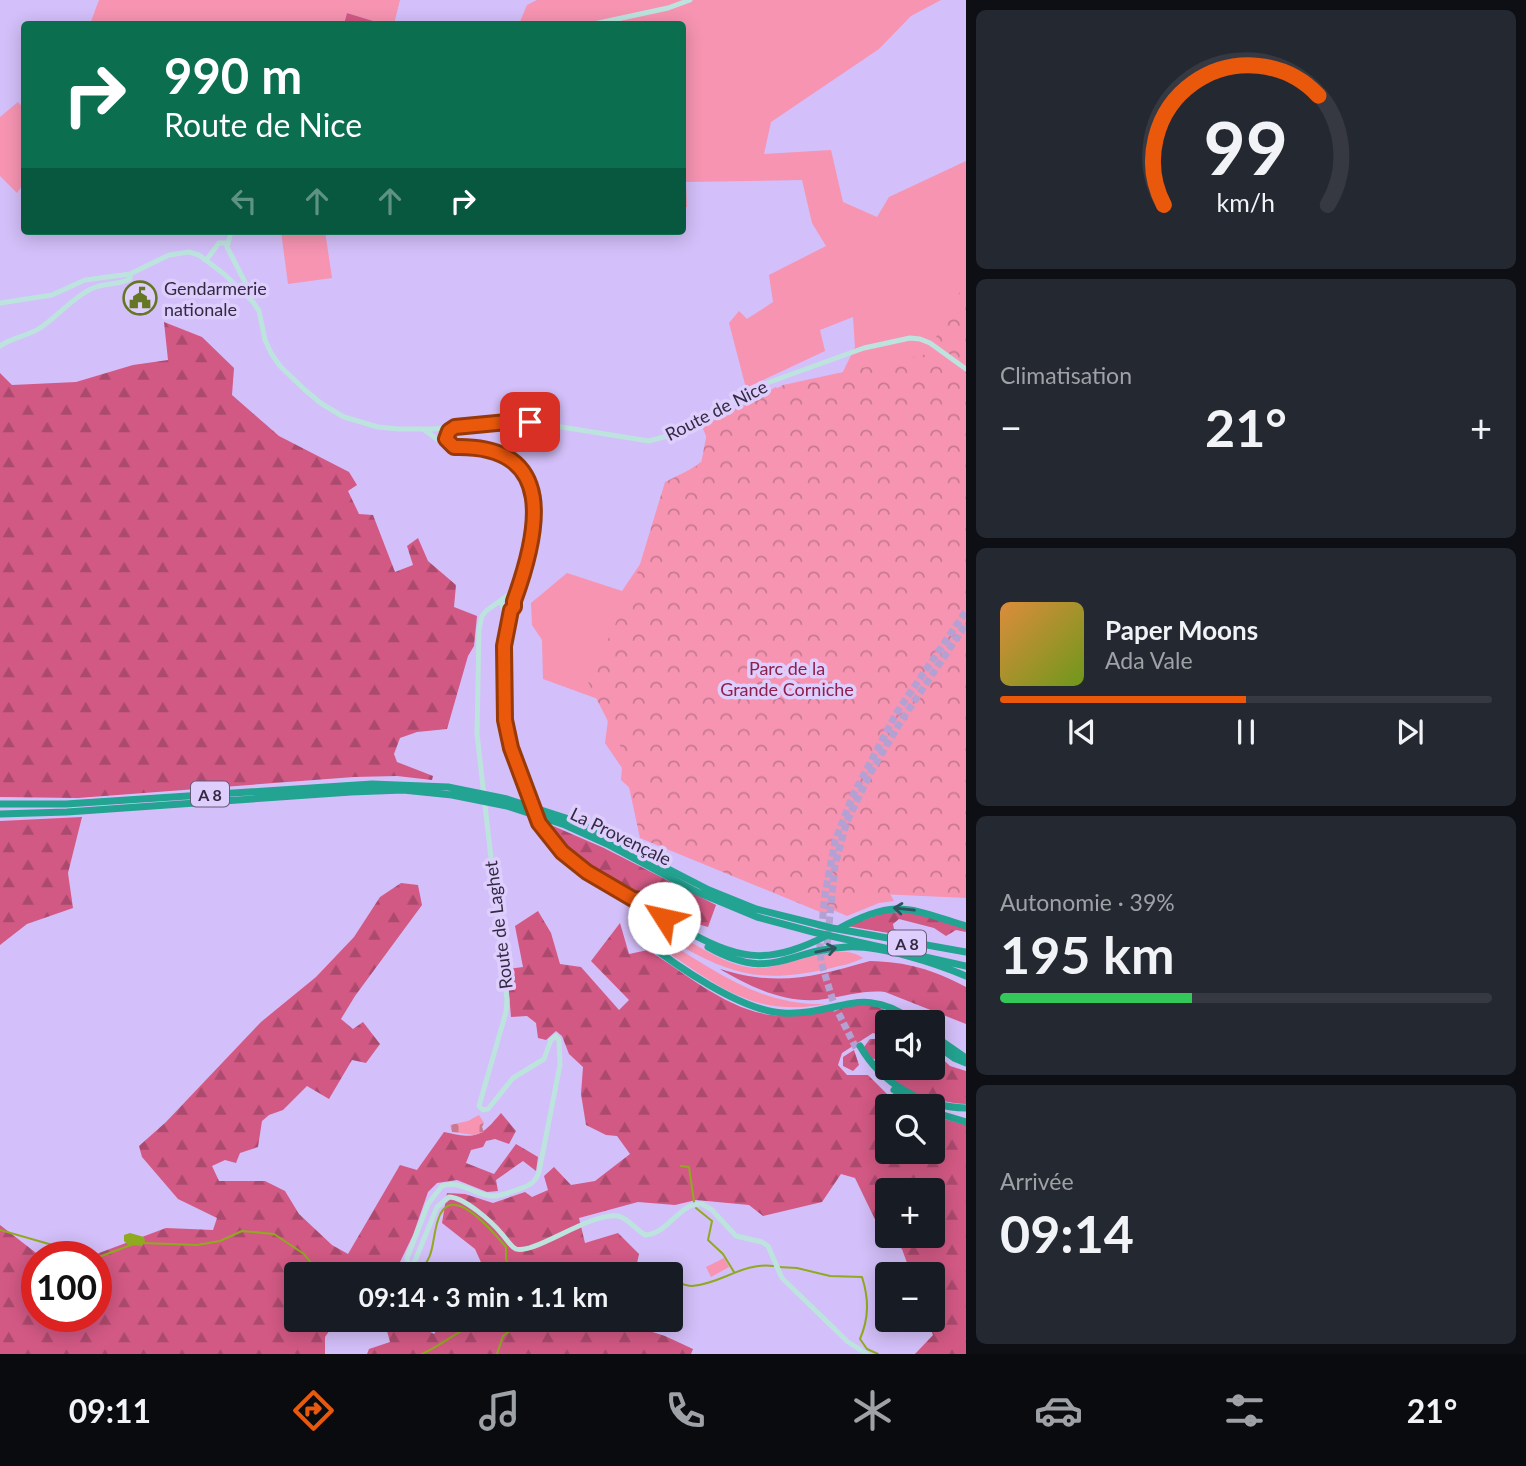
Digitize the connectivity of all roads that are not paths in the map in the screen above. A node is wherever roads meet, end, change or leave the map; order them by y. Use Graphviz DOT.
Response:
graph roads {
  1 [pos="690,0"];
  2 [pos="608,21"];
  3 [pos="230,235"];
  4 [pos="227,245"];
  5 [pos="207,259"];
  6 [pos="133,273"];
  7 [pos="246,294"];
  8 [pos="0,303"];
  9 [pos="0,346"];
  10 [pos="966,369"];
  11 [pos="421,429"];
  12 [pos="442,434"];
  13 [pos="519,587"];
  14 [pos="514,601"];
  15 [pos="505,605"];
  16 [pos="420,788"];
  17 [pos="0,804"];
  18 [pos="0,815"];
  19 [pos="539,823"];
  20 [pos="640,900"];
  21 [pos="644,912"];
  22 [pos="966,926"];
  23 [pos="966,953"];
  24 [pos="966,966"];
  25 [pos="966,976"];
  26 [pos="887,1005"];
  27 [pos="893,1010"];
  28 [pos="895,1010"];
  29 [pos="945,1043"];
  30 [pos="945,1052"];
  31 [pos="966,1058"];
  32 [pos="966,1063"];
  33 [pos="898,1093"];
  34 [pos="945,1110"];
  35 [pos="966,1110"];
  36 [pos="945,1114"];
  37 [pos="966,1122"];
  38 [pos="867,1354"];
  1 -- 2 [label="main road"];
  3 -- 4 [label="main road"];
  4 -- 5 [label="main road"];
  4 -- 7 [label="main road"];
  5 -- 6 [label="main road"];
  5 -- 7 [label="main road"];
  6 -- 8 [label="main road"];
  6 -- 9 [label="main road"];
  7 -- 11 [label="main road, Route de Nice"];
  10 -- 12 [label="main road, Route de Nice"];
  11 -- 12 [label="main road, Route de Nice"];
  11 -- 12 [label="main road, Route de Nice"];
  12 -- 13 [label="main road"];
  13 -- 14 [label="main road"];
  13 -- 15 [label="main road"];
  14 -- 15 [label="main road"];
  14 -- 15 [label="main road"];
  15 -- 19 [label="main road"];
  15 -- 38 [label="main road, Route de Laghet"];
  16 -- 17 [label="highway, La Provençale / A 8"];
  16 -- 18 [label="highway, La Provençale / A 8"];
  16 -- 23 [label="highway, La Provençale / A 8"];
  16 -- 24 [label="highway, La Provençale / A 8"];
  19 -- 20 [label="main road"];
  19 -- 21 [label="main road"];
  20 -- 21 [label="main road"];
  20 -- 21 [label="main road"];
  22 -- 21 [label="highway, one-way"];
  21 -- 25 [label="highway, one-way"];
  21 -- 26 [label="highway"];
  26 -- 27 [label="highway"];
  26 -- 28 [label="highway"];
  29 -- 31 [label="highway"];
  30 -- 32 [label="highway"];
  33 -- 35 [label="highway"];
  34 -- 35 [label="highway"];
  36 -- 37 [label="highway"];
}
